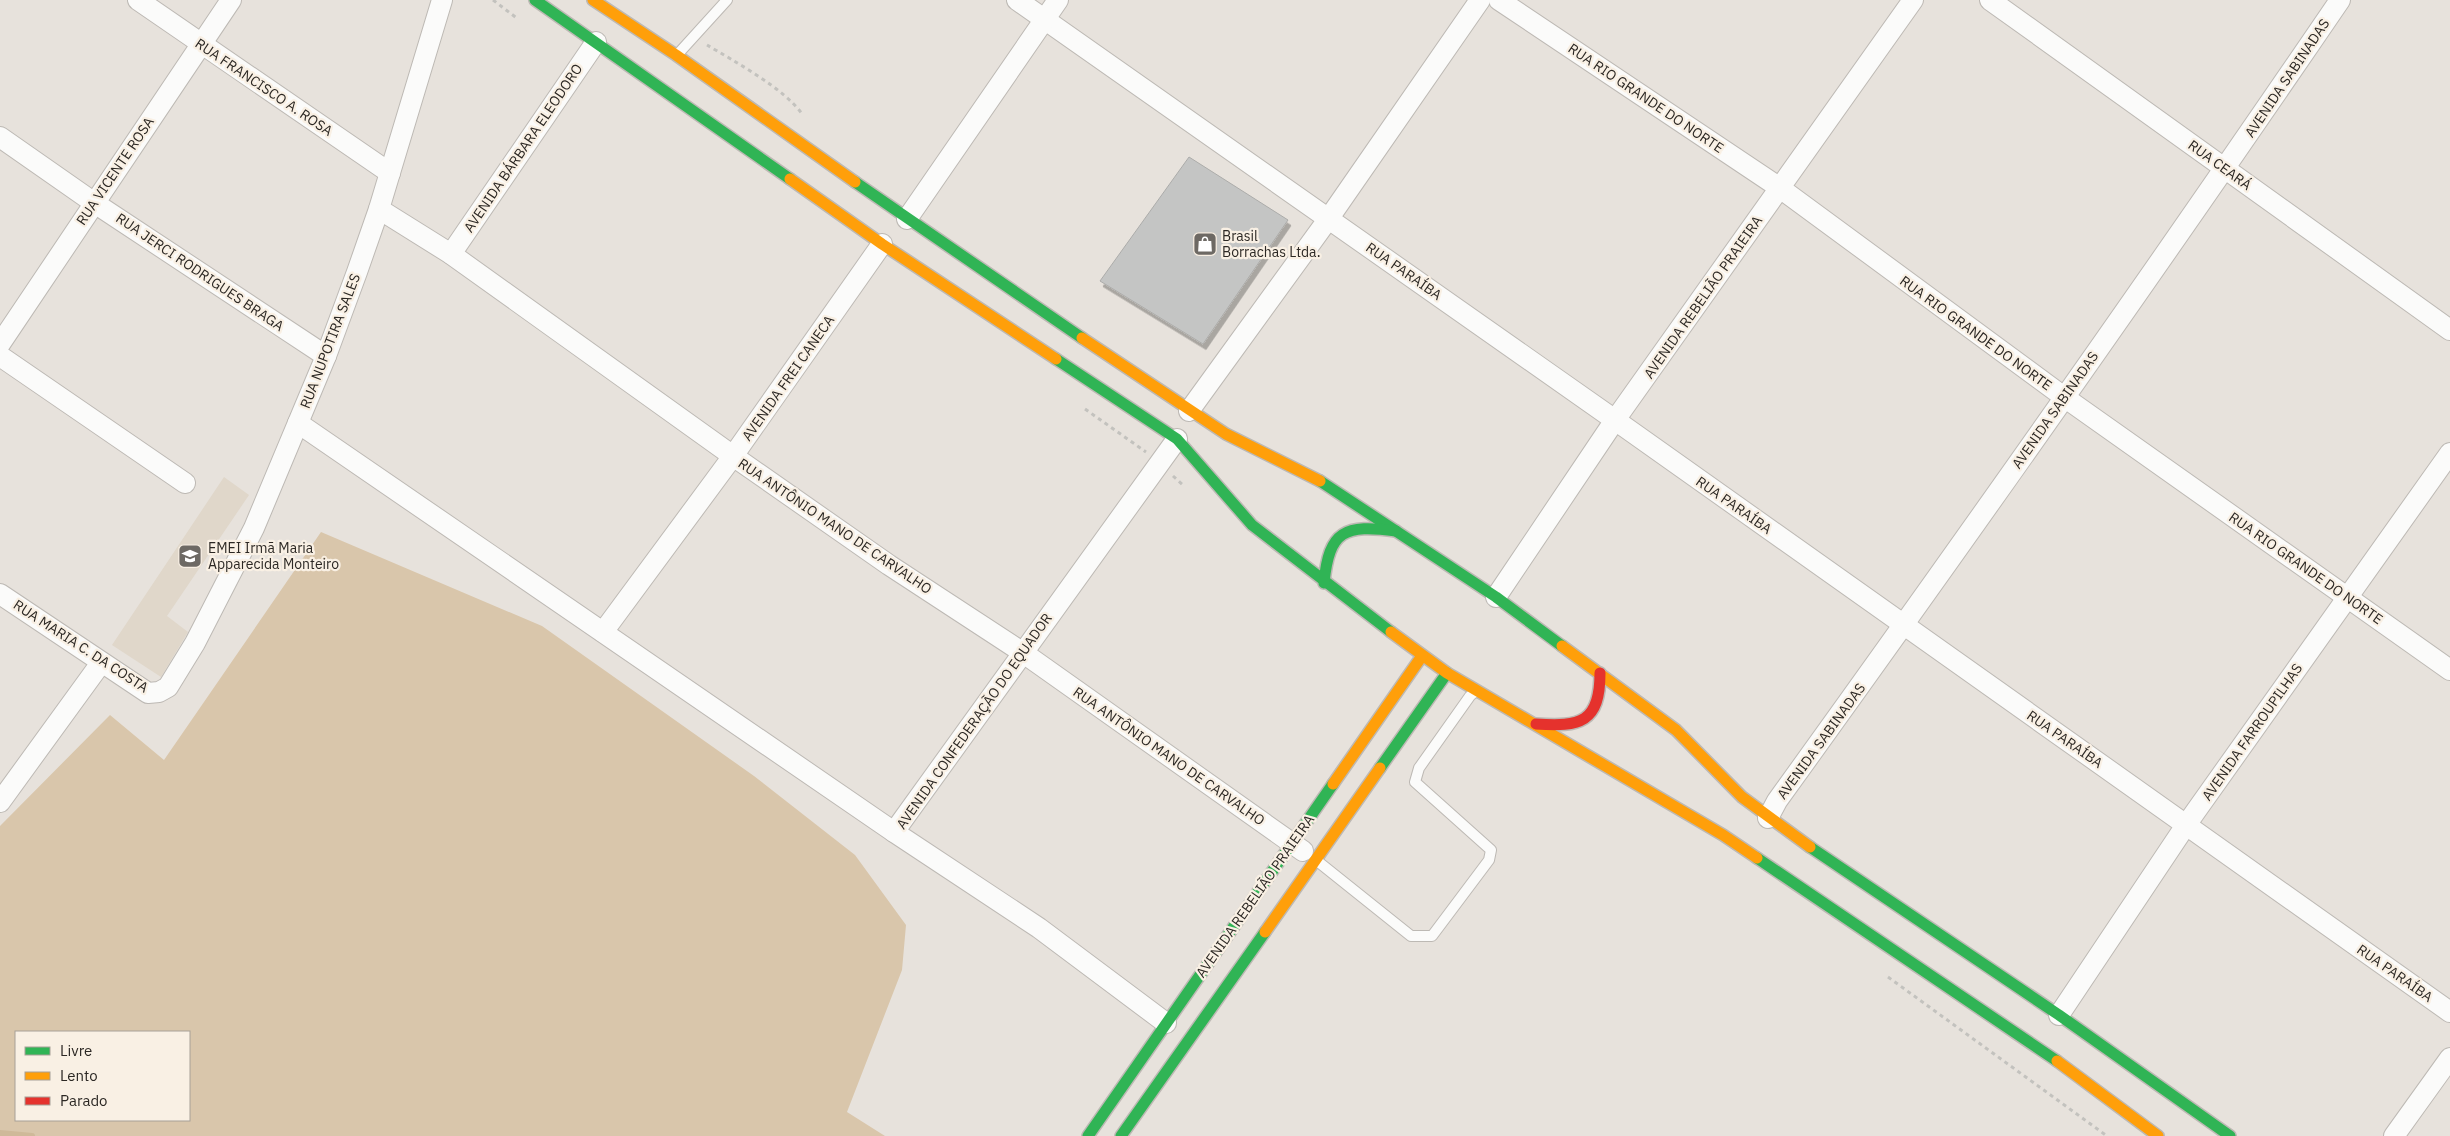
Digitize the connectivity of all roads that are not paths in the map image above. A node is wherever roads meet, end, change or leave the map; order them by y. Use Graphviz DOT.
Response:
graph roads {
  1 [pos="138,0"];
  2 [pos="231,0"];
  3 [pos="442,0"];
  4 [pos="535,0"];
  5 [pos="593,0"];
  6 [pos="727,0"];
  7 [pos="1016,0"];
  8 [pos="1058,0"];
  9 [pos="1480,0"];
  10 [pos="1499,0"];
  11 [pos="1913,0"];
  12 [pos="1990,0"];
  13 [pos="2340,0"];
  14 [pos="616,6"];
  15 [pos="1044,19"];
  16 [pos="596,42"];
  17 [pos="201,43"];
  18 [pos="676,56"];
  19 [pos="0,137"];
  20 [pos="2225,169"];
  21 [pos="390,173"];
  22 [pos="1780,188"];
  23 [pos="94,202"];
  24 [pos="379,209"];
  25 [pos="1329,218"];
  26 [pos="907,219"];
  27 [pos="882,244"];
  28 [pos="452,254"];
  29 [pos="2450,330"];
  30 [pos="0,344"];
  31 [pos="0,356"];
  32 [pos="326,356"];
  33 [pos="2064,397"];
  34 [pos="1189,411"];
  35 [pos="1615,420"];
  36 [pos="298,423"];
  37 [pos="1177,439"];
  38 [pos="2450,453"];
  39 [pos="733,456"];
  40 [pos="185,483"];
  41 [pos="1398,531"];
  42 [pos="1324,583"];
  43 [pos="0,594"];
  44 [pos="1496,597"];
  45 [pos="2348,597"];
  46 [pos="1904,626"];
  47 [pos="603,632"];
  48 [pos="1022,652"];
  49 [pos="1422,656"];
  50 [pos="101,663"];
  51 [pos="181,666"];
  52 [pos="2450,670"];
  53 [pos="1447,673"];
  54 [pos="1600,673"];
  55 [pos="1477,690"];
  56 [pos="1534,724"];
  57 [pos="0,802"];
  58 [pos="1768,818"];
  59 [pos="2186,825"];
  60 [pos="894,832"];
  61 [pos="1292,843"];
  62 [pos="1316,860"];
  63 [pos="1194,1007"];
  64 [pos="2450,1012"];
  65 [pos="2059,1015"];
  66 [pos="1166,1023"];
  67 [pos="2450,1058"];
  68 [pos="1088,1136"];
  69 [pos="1121,1136"];
  70 [pos="2158,1136"];
  71 [pos="2230,1136"];
  72 [pos="2394,1136"];
  1 -- 17 [label="street, RUA FRANCISCO A. ROSA"];
  2 -- 17 [label="street, RUA VICENTE ROSA"];
  3 -- 21 [label="street, RUA NUPOTIRA SALES"];
  4 -- 16 [label="main road"];
  5 -- 14 [label="main road"];
  6 -- 18 [label="lane"];
  7 -- 15 [label="street, RUA PARAÍBA"];
  8 -- 15 [label="street"];
  9 -- 25 [label="street"];
  10 -- 22 [label="street, RUA RIO GRANDE DO NORTE"];
  11 -- 22 [label="street, AVENIDA REBELIÃO PRAIEIRA"];
  12 -- 20 [label="street, RUA CEARÁ"];
  13 -- 20 [label="street, AVENIDA SABINADAS"];
  14 -- 18 [label="main road"];
  15 -- 25 [label="street, RUA PARAÍBA"];
  15 -- 26 [label="street"];
  16 -- 27 [label="main road"];
  16 -- 28 [label="street, AVENIDA BÁRBARA ELEODORO"];
  17 -- 21 [label="street, RUA FRANCISCO A. ROSA"];
  17 -- 23 [label="street, RUA VICENTE ROSA"];
  18 -- 26 [label="main road"];
  19 -- 23 [label="street, RUA JERCI RODRIGUES BRAGA"];
  20 -- 29 [label="street, RUA CEARÁ"];
  20 -- 33 [label="street, AVENIDA SABINADAS"];
  21 -- 24 [label="street, RUA NUPOTIRA SALES"];
  22 -- 33 [label="street, RUA RIO GRANDE DO NORTE"];
  22 -- 35 [label="street, AVENIDA REBELIÃO PRAIEIRA"];
  23 -- 30 [label="street, RUA VICENTE ROSA"];
  23 -- 32 [label="street, RUA JERCI RODRIGUES BRAGA"];
  24 -- 28 [label="street, RUA ANTÔNIO MANO DE CARVALHO"];
  24 -- 32 [label="street, RUA NUPOTIRA SALES"];
  25 -- 34 [label="street"];
  25 -- 35 [label="street, RUA PARAÍBA"];
  26 -- 34 [label="main road"];
  27 -- 37 [label="main road"];
  27 -- 39 [label="street, AVENIDA FREI CANECA"];
  28 -- 39 [label="street, RUA ANTÔNIO MANO DE CARVALHO"];
  31 -- 40 [label="street"];
  32 -- 36 [label="street, RUA NUPOTIRA SALES"];
  33 -- 45 [label="street, RUA RIO GRANDE DO NORTE"];
  33 -- 46 [label="street, AVENIDA SABINADAS"];
  34 -- 41 [label="main road"];
  35 -- 44 [label="street, AVENIDA REBELIÃO PRAIEIRA"];
  35 -- 46 [label="street, RUA PARAÍBA"];
  36 -- 47 [label="street"];
  36 -- 51 [label="street, RUA NUPOTIRA SALES"];
  37 -- 42 [label="main road"];
  37 -- 48 [label="street, AVENIDA CONFEDERAÇÃO DO EQUADOR"];
  38 -- 45 [label="street, AVENIDA FARROUPILHAS"];
  39 -- 47 [label="street, AVENIDA FREI CANECA"];
  39 -- 48 [label="street, RUA ANTÔNIO MANO DE CARVALHO"];
  41 -- 42 [label="main road"];
  41 -- 44 [label="main road"];
  42 -- 49 [label="main road"];
  43 -- 50 [label="street, RUA MARIA C. DA COSTA"];
  44 -- 54 [label="main road"];
  45 -- 52 [label="street, RUA RIO GRANDE DO NORTE"];
  45 -- 59 [label="street, AVENIDA FARROUPILHAS"];
  46 -- 58 [label="street, AVENIDA SABINADAS"];
  46 -- 59 [label="street, RUA PARAÍBA"];
  47 -- 60 [label="street"];
  48 -- 60 [label="street, AVENIDA CONFEDERAÇÃO DO EQUADOR"];
  48 -- 61 [label="street, RUA ANTÔNIO MANO DE CARVALHO"];
  49 -- 53 [label="main road"];
  49 -- 61 [label="main road, AVENIDA REBELIÃO PRAIEIRA"];
  50 -- 51 [label="street, RUA MARIA C. DA COSTA"];
  50 -- 57 [label="street"];
  53 -- 55 [label="main road"];
  53 -- 62 [label="main road, AVENIDA REBELIÃO PRAIEIRA"];
  54 -- 56 [label="main road"];
  54 -- 58 [label="main road"];
  55 -- 56 [label="main road"];
  55 -- 62 [label="lane"];
  56 -- 70 [label="main road"];
  58 -- 65 [label="main road"];
  59 -- 64 [label="street, RUA PARAÍBA"];
  59 -- 65 [label="street, AVENIDA FARROUPILHAS"];
  60 -- 66 [label="street, AVENIDA CONFEDERAÇÃO DO EQUADOR"];
  61 -- 62 [label="street, RUA ANTÔNIO MANO DE CARVALHO"];
  61 -- 63 [label="main road, AVENIDA REBELIÃO PRAIEIRA"];
  62 -- 63 [label="main road, AVENIDA REBELIÃO PRAIEIRA"];
  63 -- 66 [label="main road, AVENIDA REBELIÃO PRAIEIRA"];
  63 -- 69 [label="main road, AVENIDA REBELIÃO PRAIEIRA"];
  65 -- 71 [label="main road"];
  66 -- 68 [label="main road, AVENIDA REBELIÃO PRAIEIRA"];
  67 -- 72 [label="street"];
}
